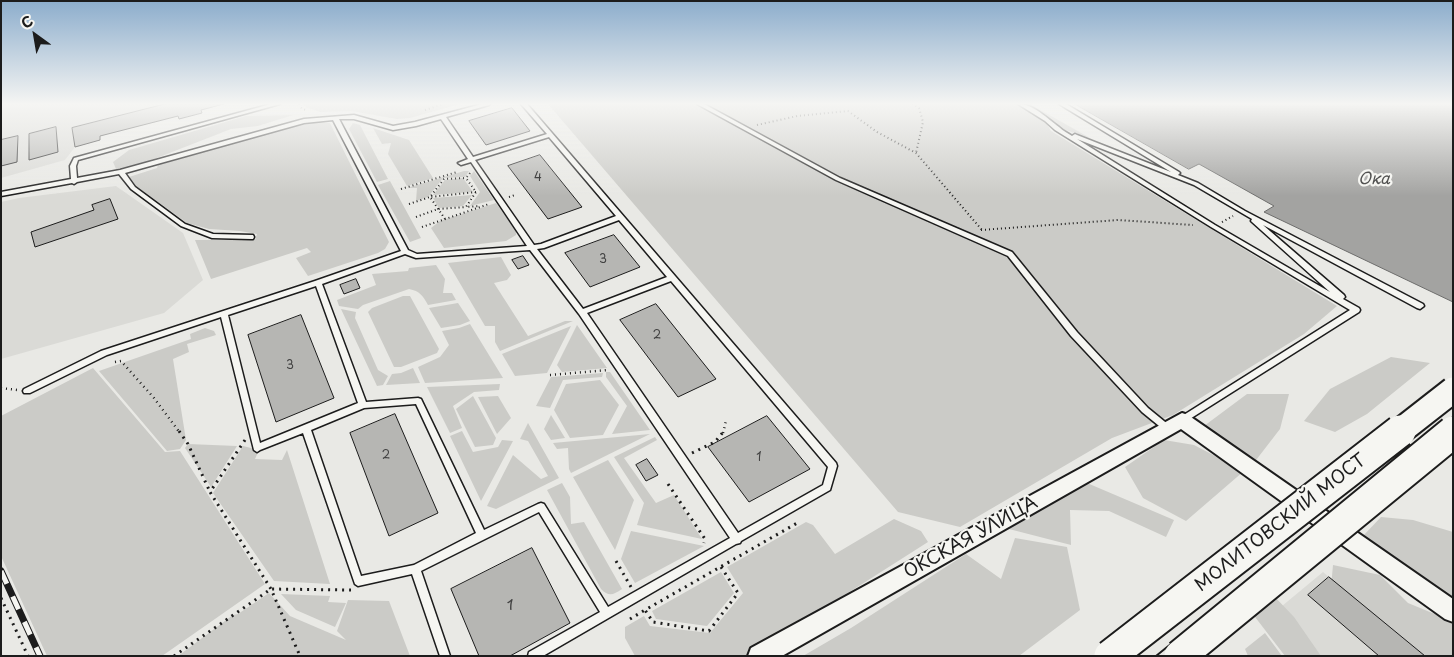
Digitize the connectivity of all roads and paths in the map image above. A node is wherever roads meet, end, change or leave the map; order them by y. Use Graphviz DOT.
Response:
graph roads {
  1 [pos="165,135"];
  2 [pos="255,135"];
  3 [pos="344,135"];
  4 [pos="455,135"];
  5 [pos="550,135"];
  6 [pos="760,135"];
  7 [pos="882,135"];
  8 [pos="920,135"];
  9 [pos="1066,135"];
  10 [pos="1071,135"];
  11 [pos="1113,135"];
  12 [pos="916,153"];
  13 [pos="472,160"];
  14 [pos="461,163"];
  15 [pos="466,169"];
  16 [pos="121,172"];
  17 [pos="457,172"];
  18 [pos="466,178"];
  19 [pos="74,182"];
  20 [pos="1196,184"];
  21 [pos="401,189"];
  22 [pos="476,192"];
  23 [pos="1,194"];
  24 [pos="515,195"];
  25 [pos="430,197"];
  26 [pos="506,198"];
  27 [pos="491,203"];
  28 [pos="409,204"];
  29 [pos="485,205"];
  30 [pos="466,207"];
  31 [pos="438,210"];
  32 [pos="1242,212"];
  33 [pos="416,217"];
  34 [pos="620,217"];
  35 [pos="445,219"];
  36 [pos="1213,226"];
  37 [pos="422,227"];
  38 [pos="982,230"];
  39 [pos="963,232"];
  40 [pos="251,238"];
  41 [pos="532,248"];
  42 [pos="405,252"];
  43 [pos="672,278"];
  44 [pos="318,283"];
  45 [pos="1420,306"];
  46 [pos="1356,310"];
  47 [pos="582,312"];
  48 [pos="224,314"];
  49 [pos="113,362"];
  50 [pos="612,370"];
  51 [pos="550,375"];
  52 [pos="1,388"];
  53 [pos="1453,390"];
  54 [pos="27,391"];
  55 [pos="363,404"];
  56 [pos="726,421"];
  57 [pos="1174,424"];
  58 [pos="306,428"];
  59 [pos="253,429"];
  60 [pos="1453,432"];
  61 [pos="692,452"];
  62 [pos="668,484"];
  63 [pos="210,492"];
  64 [pos="799,522"];
  65 [pos="482,535"];
  66 [pos="737,540"];
  67 [pos="705,542"];
  68 [pos="721,567"];
  69 [pos="415,569"];
  70 [pos="271,588"];
  71 [pos="359,590"];
  72 [pos="1,598"];
  73 [pos="645,610"];
  74 [pos="1453,612"];
  75 [pos="607,614"];
  76 [pos="630,619"];
  77 [pos="28,656"];
  78 [pos="174,656"];
  79 [pos="300,656"];
  80 [pos="445,656"];
  81 [pos="533,656"];
  82 [pos="759,656"];
  83 [pos="1110,656"];
  84 [pos="1180,656"];
  1 -- 19 [label="lane"];
  2 -- 16 [label="lane"];
  3 -- 42 [label="lane"];
  4 -- 13 [label="lane"];
  5 -- 13 [label="lane"];
  5 -- 34 [label="lane"];
  6 -- 39 [label="lane"];
  7 -- 12 [label="path"];
  8 -- 12 [label="path"];
  9 -- 36 [label="lane"];
  10 -- 20 [label="lane"];
  11 -- 20 [label="lane"];
  12 -- 38 [label="path"];
  13 -- 14 [label="lane"];
  13 -- 41 [label="lane"];
  15 -- 18 [label="path"];
  16 -- 19 [label="lane"];
  16 -- 40 [label="lane"];
  17 -- 21 [label="path"];
  18 -- 22 [label="path"];
  18 -- 25 [label="path"];
  19 -- 23 [label="lane"];
  20 -- 32 [label="lane"];
  22 -- 25 [label="path"];
  22 -- 30 [label="path"];
  24 -- 26 [label="path"];
  25 -- 28 [label="path"];
  25 -- 31 [label="path"];
  27 -- 29 [label="path"];
  29 -- 30 [label="path"];
  29 -- 35 [label="path"];
  30 -- 31 [label="path"];
  31 -- 33 [label="path"];
  31 -- 35 [label="path"];
  32 -- 36 [label="path"];
  32 -- 45 [label="lane"];
  32 -- 46 [label="lane"];
  34 -- 41 [label="lane"];
  34 -- 43 [label="lane"];
  35 -- 37 [label="path"];
  36 -- 38 [label="path"];
  36 -- 46 [label="lane"];
  38 -- 39 [label="path"];
  39 -- 57 [label="lane"];
  41 -- 42 [label="lane"];
  41 -- 47 [label="lane"];
  42 -- 44 [label="lane"];
  43 -- 47 [label="lane"];
  43 -- 66 [label="lane"];
  44 -- 48 [label="lane"];
  44 -- 55 [label="lane"];
  46 -- 57 [label="lane"];
  47 -- 66 [label="lane"];
  48 -- 54 [label="lane"];
  48 -- 59 [label="lane"];
  49 -- 63 [label="path"];
  50 -- 51 [label="path"];
  52 -- 54 [label="path"];
  53 -- 83 [label="main road, МОЛИТОВСКИЙ МОСТ, bridge"];
  55 -- 58 [label="lane"];
  55 -- 65 [label="lane"];
  56 -- 61 [label="path"];
  57 -- 74 [label="street"];
  57 -- 82 [label="street, ОКСКАЯ УЛИЦА"];
  58 -- 59 [label="lane"];
  58 -- 69 [label="lane"];
  59 -- 63 [label="path"];
  60 -- 84 [label="main road, bridge"];
  62 -- 67 [label="path"];
  63 -- 70 [label="path"];
  64 -- 68 [label="path"];
  65 -- 69 [label="lane"];
  65 -- 75 [label="lane"];
  66 -- 75 [label="lane"];
  68 -- 73 [label="path"];
  68 -- 73 [label="path"];
  69 -- 80 [label="lane"];
  70 -- 71 [label="path"];
  70 -- 78 [label="path"];
  70 -- 79 [label="path"];
  72 -- 77 [label="path"];
  73 -- 76 [label="path"];
  75 -- 81 [label="lane"];
}
